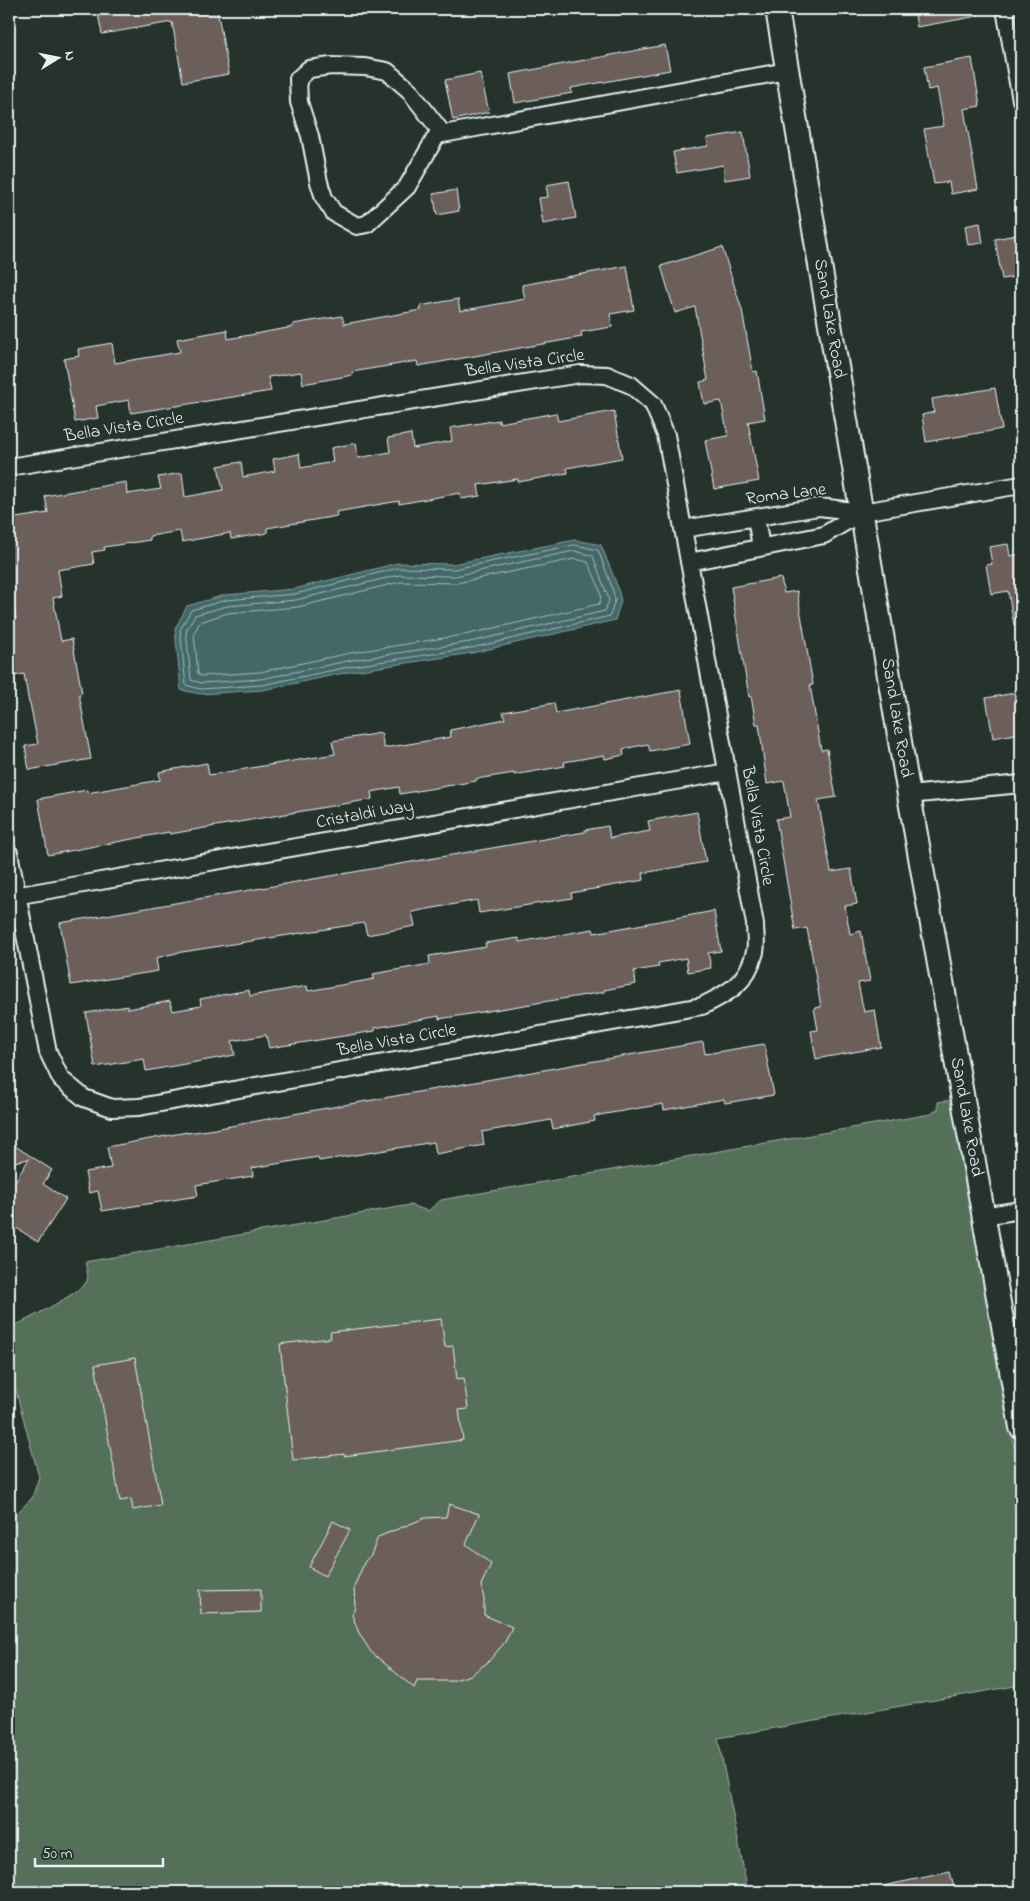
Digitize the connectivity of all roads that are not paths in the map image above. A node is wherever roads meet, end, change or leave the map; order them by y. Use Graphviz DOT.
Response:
graph roads {
  1 [pos="777,9"];
  2 [pos="1005,9"];
  3 [pos="787,70"];
  4 [pos="1021,100"];
  5 [pos="442,134"];
  6 [pos="9,467"];
  7 [pos="1021,485"];
  8 [pos="862,512"];
  9 [pos="756,518"];
  10 [pos="683,529"];
  11 [pos="762,547"];
  12 [pos="689,562"];
  13 [pos="727,772"];
  14 [pos="1021,784"];
  15 [pos="908,795"];
  16 [pos="9,853"];
  17 [pos="13,897"];
  18 [pos="1021,1210"];
  19 [pos="983,1216"];
  20 [pos="1021,1427"];
  1 -- 3 [label="street, Sand Lake Road"];
  2 -- 4 [label="street"];
  3 -- 5 [label="street"];
  3 -- 8 [label="street, Sand Lake Road"];
  5 -- 5 [label="street"];
  6 -- 10 [label="street, Bella Vista Circle"];
  7 -- 8 [label="street"];
  8 -- 9 [label="street, Roma Lane"];
  8 -- 11 [label="street"];
  8 -- 15 [label="street, Sand Lake Road"];
  9 -- 10 [label="street, Roma Lane"];
  9 -- 11 [label="street"];
  10 -- 12 [label="street, Bella Vista Circle"];
  11 -- 12 [label="street"];
  12 -- 13 [label="street, Bella Vista Circle"];
  13 -- 17 [label="street, Cristaldi Way"];
  13 -- 17 [label="street, Bella Vista Circle"];
  14 -- 15 [label="street"];
  15 -- 19 [label="street, Sand Lake Road"];
  16 -- 17 [label="street, Bella Vista Circle"];
  18 -- 19 [label="street"];
  19 -- 20 [label="street, Sand Lake Road"];
}
